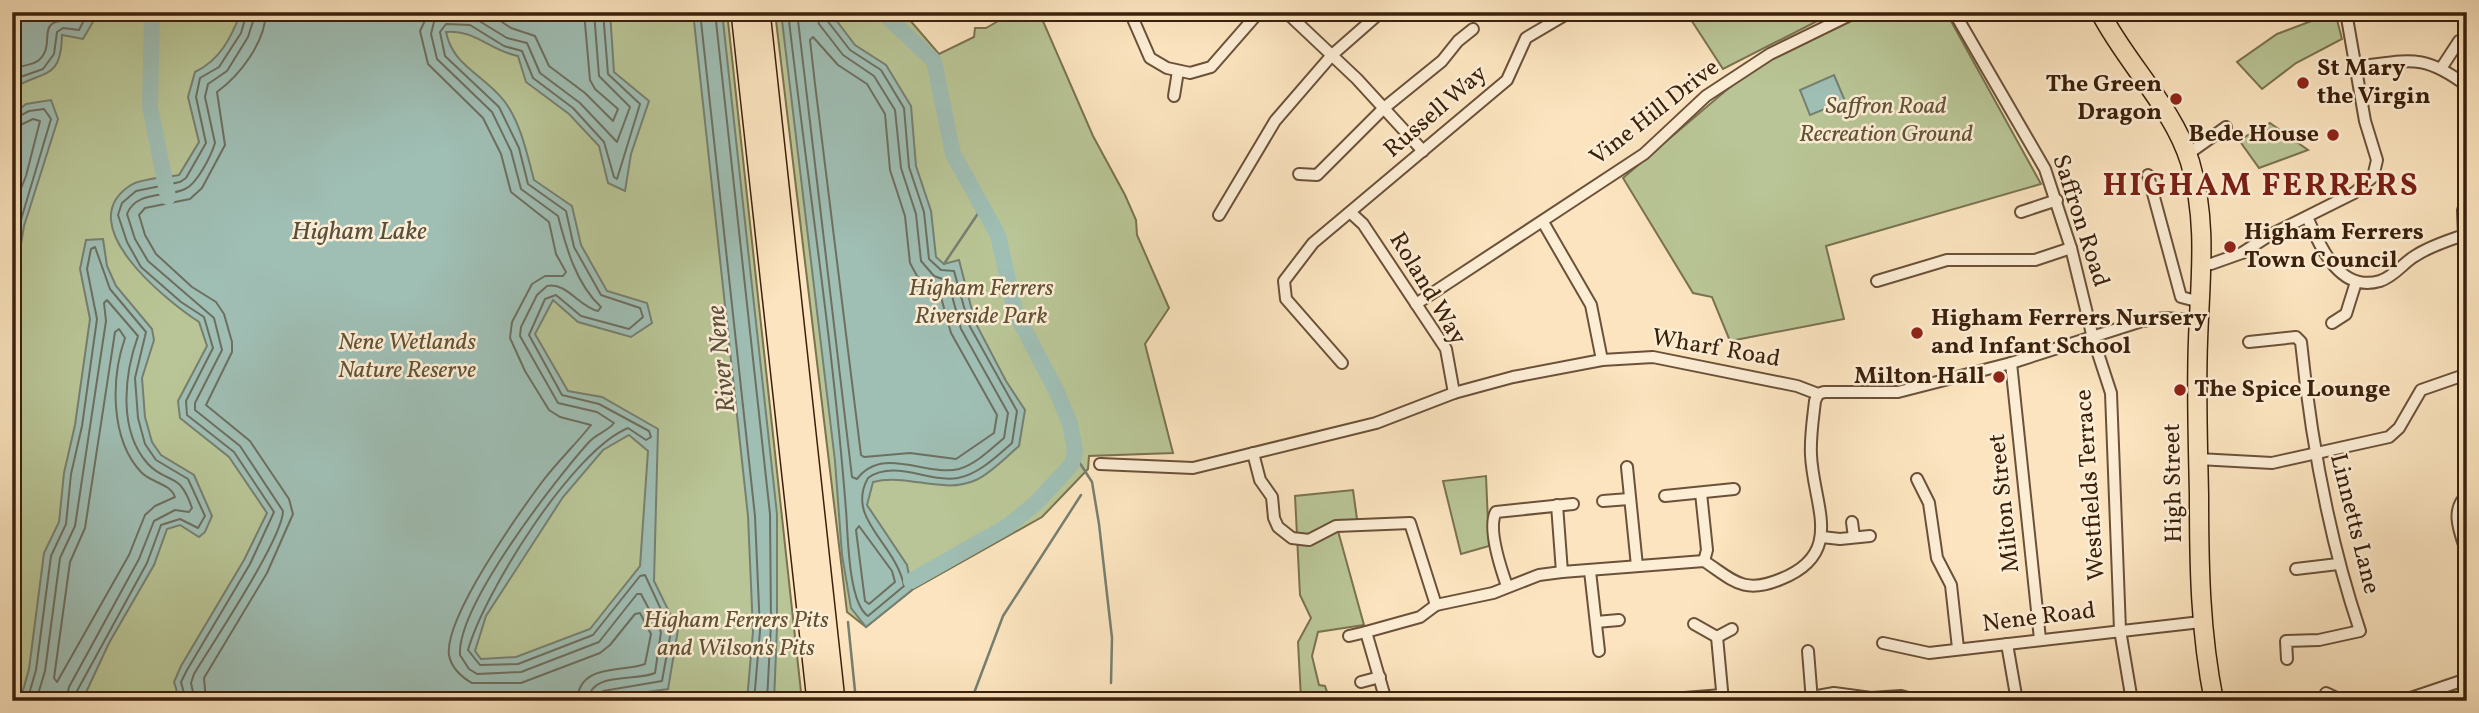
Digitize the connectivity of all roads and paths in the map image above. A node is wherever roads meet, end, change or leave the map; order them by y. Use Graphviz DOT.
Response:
graph roads {
  1 [pos="742,12"];
  2 [pos="759,12"];
  3 [pos="1130,12"];
  4 [pos="1259,12"];
  5 [pos="1286,12"];
  6 [pos="1381,12"];
  7 [pos="1570,12"];
  8 [pos="1856,12"];
  9 [pos="1954,12"];
  10 [pos="2100,12"];
  11 [pos="2346,12"];
  12 [pos="1473,29"];
  13 [pos="2467,38"];
  14 [pos="1332,55"];
  15 [pos="2356,67"];
  16 [pos="2442,68"];
  17 [pos="1178,71"];
  18 [pos="2467,86"];
  19 [pos="1174,96"];
  20 [pos="1384,108"];
  21 [pos="2226,127"];
  22 [pos="1423,151"];
  23 [pos="2188,154"];
  24 [pos="1299,174"];
  25 [pos="2148,175"];
  26 [pos="2056,200"];
  27 [pos="2463,209"];
  28 [pos="1351,212"];
  29 [pos="2021,212"];
  30 [pos="1219,215"];
  31 [pos="2307,217"];
  32 [pos="1543,222"];
  33 [pos="2071,248"];
  34 [pos="2203,264"];
  35 [pos="1877,281"];
  36 [pos="2356,282"];
  37 [pos="2200,302"];
  38 [pos="1416,304"];
  39 [pos="2199,321"];
  40 [pos="2332,323"];
  41 [pos="2093,338"];
  42 [pos="2249,342"];
  43 [pos="1602,360"];
  44 [pos="1342,363"];
  45 [pos="2011,363"];
  46 [pos="2467,374"];
  47 [pos="1454,393"];
  48 [pos="1818,394"];
  49 [pos="1253,453"];
  50 [pos="2315,454"];
  51 [pos="2198,459"];
  52 [pos="1100,464"];
  53 [pos="1627,467"];
  54 [pos="1935,483"];
  55 [pos="1734,489"];
  56 [pos="1701,492"];
  57 [pos="2467,495"];
  58 [pos="1665,496"];
  59 [pos="1629,499"];
  60 [pos="1603,501"];
  61 [pos="1573,504"];
  62 [pos="1557,505"];
  63 [pos="1852,522"];
  64 [pos="1870,536"];
  65 [pos="1822,537"];
  66 [pos="1854,537"];
  67 [pos="2467,554"];
  68 [pos="1704,561"];
  69 [pos="2338,564"];
  70 [pos="1637,566"];
  71 [pos="2296,569"];
  72 [pos="1590,570"];
  73 [pos="1562,572"];
  74 [pos="1507,586"];
  75 [pos="1436,605"];
  76 [pos="1619,620"];
  77 [pos="1596,622"];
  78 [pos="2201,622"];
  79 [pos="1694,624"];
  80 [pos="1732,629"];
  81 [pos="2120,630"];
  82 [pos="1366,632"];
  83 [pos="1349,636"];
  84 [pos="1717,637"];
  85 [pos="2040,639"];
  86 [pos="1883,643"];
  87 [pos="2007,644"];
  88 [pos="1958,648"];
  89 [pos="1599,651"];
  90 [pos="1808,651"];
  91 [pos="2287,659"];
  92 [pos="1380,677"];
  93 [pos="2467,679"];
  94 [pos="1361,682"];
  95 [pos="2326,693"];
  96 [pos="1384,694"];
  97 [pos="1722,698"];
  98 [pos="1812,699"];
  99 [pos="818,701"];
  100 [pos="834,701"];
  101 [pos="1647,701"];
  102 [pos="1918,701"];
  103 [pos="2017,701"];
  104 [pos="2132,701"];
  105 [pos="2214,701"];
  106 [pos="2343,701"];
  107 [pos="2402,701"];
  1 -- 99 [label="highway"];
  2 -- 100 [label="highway"];
  3 -- 17 [label="street"];
  4 -- 17 [label="street"];
  5 -- 14 [label="street"];
  6 -- 14 [label="street"];
  7 -- 22 [label="street, Russell Way"];
  8 -- 32 [label="street, Vine Hill Drive"];
  9 -- 26 [label="street, Saffron Road"];
  10 -- 23 [label="main road, High Street"];
  11 -- 15 [label="street"];
  12 -- 20 [label="street"];
  13 -- 16 [label="street"];
  14 -- 20 [label="street"];
  14 -- 30 [label="street"];
  15 -- 16 [label="street"];
  15 -- 31 [label="street"];
  16 -- 18 [label="street"];
  17 -- 19 [label="street"];
  20 -- 22 [label="street"];
  20 -- 24 [label="street"];
  21 -- 23 [label="street"];
  22 -- 28 [label="street, Russell Way"];
  23 -- 34 [label="main road, High Street"];
  25 -- 37 [label="street"];
  26 -- 29 [label="street"];
  26 -- 33 [label="street, Saffron Road"];
  27 -- 36 [label="street"];
  28 -- 38 [label="street, Roland Way"];
  28 -- 44 [label="street, Russell Way"];
  31 -- 34 [label="street"];
  31 -- 36 [label="street"];
  32 -- 38 [label="street, Vine Hill Drive"];
  32 -- 43 [label="street"];
  33 -- 35 [label="street"];
  33 -- 41 [label="street, Saffron Road"];
  34 -- 37 [label="main road, High Street"];
  36 -- 40 [label="street"];
  37 -- 39 [label="main road, High Street"];
  38 -- 47 [label="street, Roland Way"];
  39 -- 41 [label="street, Wharf Road"];
  39 -- 51 [label="main road, High Street"];
  41 -- 45 [label="street, Wharf Road"];
  41 -- 81 [label="street, Westfields Terrace"];
  42 -- 50 [label="street, Linnetts Lane"];
  43 -- 47 [label="street, Wharf Road"];
  43 -- 48 [label="street, Wharf Road"];
  45 -- 48 [label="street, Wharf Road"];
  45 -- 85 [label="street, Milton Street"];
  46 -- 50 [label="street"];
  47 -- 49 [label="street, Wharf Road"];
  48 -- 65 [label="street"];
  49 -- 52 [label="street, Wharf Road"];
  49 -- 75 [label="street"];
  50 -- 51 [label="street"];
  50 -- 69 [label="street, Linnetts Lane"];
  51 -- 78 [label="main road, High Street"];
  53 -- 59 [label="street"];
  54 -- 88 [label="street"];
  55 -- 56 [label="street"];
  56 -- 58 [label="street"];
  56 -- 68 [label="street"];
  57 -- 67 [label="street"];
  59 -- 60 [label="street"];
  59 -- 70 [label="street"];
  61 -- 62 [label="street"];
  62 -- 73 [label="street"];
  62 -- 74 [label="street"];
  63 -- 66 [label="street"];
  64 -- 66 [label="street"];
  65 -- 66 [label="street"];
  65 -- 68 [label="street"];
  68 -- 70 [label="street"];
  69 -- 71 [label="street"];
  69 -- 91 [label="street, Linnetts Lane"];
  70 -- 72 [label="street"];
  72 -- 73 [label="street"];
  72 -- 77 [label="street"];
  73 -- 74 [label="street"];
  74 -- 75 [label="street"];
  75 -- 82 [label="street"];
  76 -- 77 [label="street"];
  77 -- 89 [label="street"];
  78 -- 81 [label="street, Nene Road"];
  78 -- 105 [label="main road, High Street"];
  79 -- 84 [label="street"];
  80 -- 84 [label="street"];
  81 -- 85 [label="street, Nene Road"];
  81 -- 104 [label="street, Westfields Terrace"];
  82 -- 83 [label="street"];
  82 -- 92 [label="street"];
  84 -- 97 [label="street"];
  85 -- 87 [label="street, Nene Road"];
  86 -- 88 [label="street, Nene Road"];
  87 -- 88 [label="street, Nene Road"];
  87 -- 103 [label="street"];
  90 -- 98 [label="street"];
  92 -- 94 [label="street"];
  92 -- 96 [label="street"];
  93 -- 107 [label="street"];
  95 -- 106 [label="street"];
  97 -- 101 [label="street"];
  98 -- 102 [label="street"];
}
